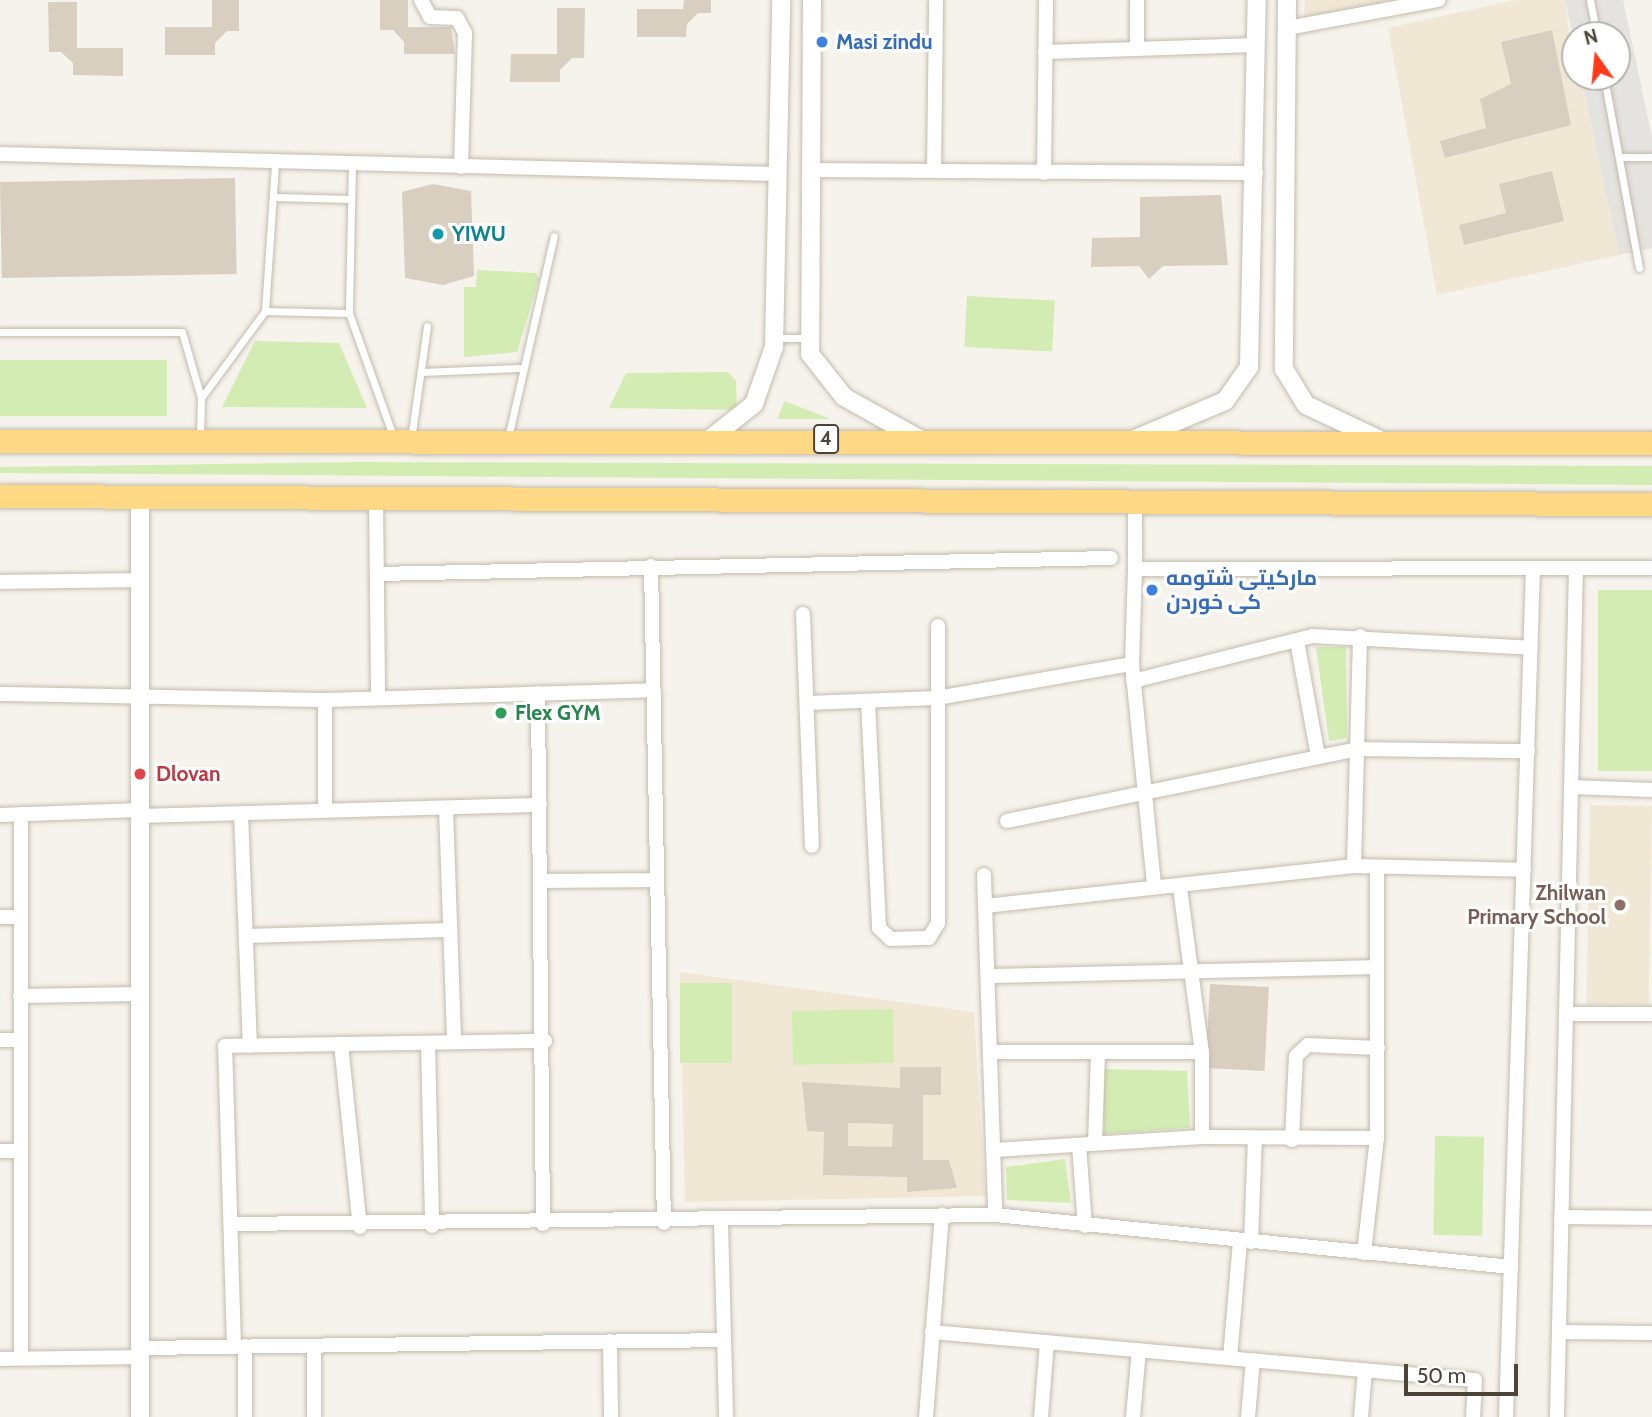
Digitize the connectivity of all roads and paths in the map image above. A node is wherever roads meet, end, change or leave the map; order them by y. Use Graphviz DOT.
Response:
graph roads {
  1 [pos="421,0"];
  2 [pos="781,0"];
  3 [pos="812,0"];
  4 [pos="936,0"];
  5 [pos="1046,0"];
  6 [pos="1137,0"];
  7 [pos="1256,0"];
  8 [pos="1287,0"];
  9 [pos="1438,0"];
  10 [pos="1590,0"];
  11 [pos="1594,21"];
  12 [pos="1287,28"];
  13 [pos="1256,45"];
  14 [pos="1137,49"];
  15 [pos="1045,52"];
  16 [pos="1607,91"];
  17 [pos="0,154"];
  18 [pos="1619,157"];
  19 [pos="1652,157"];
  20 [pos="275,163"];
  21 [pos="352,164"];
  22 [pos="461,167"];
  23 [pos="810,170"];
  24 [pos="934,171"];
  25 [pos="1044,173"];
  26 [pos="1256,173"];
  27 [pos="776,174"];
  28 [pos="275,197"];
  29 [pos="351,199"];
  30 [pos="554,236"];
  31 [pos="1255,253"];
  32 [pos="1286,254"];
  33 [pos="1639,268"];
  34 [pos="265,311"];
  35 [pos="349,313"];
  36 [pos="427,326"];
  37 [pos="0,332"];
  38 [pos="775,338"];
  39 [pos="808,338"];
  40 [pos="519,368"];
  41 [pos="421,372"];
  42 [pos="201,398"];
  43 [pos="711,438"];
  44 [pos="919,439"];
  45 [pos="1135,439"];
  46 [pos="403,440"];
  47 [pos="0,441"];
  48 [pos="200,442"];
  49 [pos="507,442"];
  50 [pos="1388,442"];
  51 [pos="1652,443"];
  52 [pos="140,495"];
  53 [pos="0,496"];
  54 [pos="376,497"];
  55 [pos="1135,504"];
  56 [pos="1652,504"];
  57 [pos="1111,558"];
  58 [pos="651,566"];
  59 [pos="1652,568"];
  60 [pos="1135,569"];
  61 [pos="1533,569"];
  62 [pos="1576,569"];
  63 [pos="377,574"];
  64 [pos="140,580"];
  65 [pos="0,582"];
  66 [pos="803,614"];
  67 [pos="939,626"];
  68 [pos="1360,636"];
  69 [pos="1297,641"];
  70 [pos="1531,649"];
  71 [pos="1132,664"];
  72 [pos="1133,681"];
  73 [pos="654,690"];
  74 [pos="538,693"];
  75 [pos="0,694"];
  76 [pos="140,696"];
  77 [pos="378,698"];
  78 [pos="937,698"];
  79 [pos="325,700"];
  80 [pos="868,701"];
  81 [pos="807,703"];
  82 [pos="1358,749"];
  83 [pos="1528,751"];
  84 [pos="1318,757"];
  85 [pos="1571,787"];
  86 [pos="1652,790"];
  87 [pos="1142,797"];
  88 [pos="540,805"];
  89 [pos="446,808"];
  90 [pos="326,811"];
  91 [pos="140,813"];
  92 [pos="241,813"];
  93 [pos="21,814"];
  94 [pos="0,815"];
  95 [pos="1007,821"];
  96 [pos="812,846"];
  97 [pos="1354,866"];
  98 [pos="1377,867"];
  99 [pos="1524,870"];
  100 [pos="984,875"];
  101 [pos="657,880"];
  102 [pos="542,881"];
  103 [pos="1154,886"];
  104 [pos="1180,888"];
  105 [pos="985,906"];
  106 [pos="0,917"];
  107 [pos="20,917"];
  108 [pos="449,930"];
  109 [pos="247,936"];
  110 [pos="1374,967"];
  111 [pos="1190,972"];
  112 [pos="989,976"];
  113 [pos="140,993"];
  114 [pos="20,996"];
  115 [pos="1566,1014"];
  116 [pos="1652,1014"];
  117 [pos="0,1040"];
  118 [pos="20,1040"];
  119 [pos="545,1041"];
  120 [pos="454,1042"];
  121 [pos="428,1043"];
  122 [pos="341,1044"];
  123 [pos="250,1046"];
  124 [pos="1378,1048"];
  125 [pos="991,1052"];
  126 [pos="1202,1052"];
  127 [pos="1098,1053"];
  128 [pos="1202,1137"];
  129 [pos="1377,1138"];
  130 [pos="1255,1140"];
  131 [pos="1292,1140"];
  132 [pos="1095,1143"];
  133 [pos="1079,1145"];
  134 [pos="995,1150"];
  135 [pos="0,1151"];
  136 [pos="19,1151"];
  137 [pos="942,1215"];
  138 [pos="995,1215"];
  139 [pos="1561,1217"];
  140 [pos="1652,1218"];
  141 [pos="721,1222"];
  142 [pos="664,1223"];
  143 [pos="234,1224"];
  144 [pos="543,1224"];
  145 [pos="432,1226"];
  146 [pos="1084,1226"];
  147 [pos="360,1227"];
  148 [pos="1245,1241"];
  149 [pos="1363,1253"];
  150 [pos="1511,1267"];
  151 [pos="932,1332"];
  152 [pos="1559,1332"];
  153 [pos="1652,1333"];
  154 [pos="724,1340"];
  155 [pos="610,1341"];
  156 [pos="1047,1342"];
  157 [pos="239,1346"];
  158 [pos="314,1346"];
  159 [pos="1139,1350"];
  160 [pos="140,1353"];
  161 [pos="20,1358"];
  162 [pos="1230,1358"];
  163 [pos="0,1359"];
  164 [pos="1253,1360"];
  165 [pos="1365,1370"];
  166 [pos="140,1417"];
  167 [pos="246,1417"];
  168 [pos="314,1417"];
  169 [pos="611,1417"];
  170 [pos="726,1417"];
  171 [pos="926,1417"];
  172 [pos="1041,1417"];
  173 [pos="1133,1417"];
  174 [pos="1248,1417"];
  175 [pos="1362,1417"];
  176 [pos="1473,1417"];
  177 [pos="1506,1417"];
  178 [pos="1557,1417"];
  1 -- 22 [label="street"];
  2 -- 27 [label="street"];
  3 -- 23 [label="street"];
  4 -- 24 [label="street"];
  5 -- 15 [label="street"];
  6 -- 14 [label="street"];
  7 -- 13 [label="street"];
  8 -- 12 [label="street"];
  9 -- 12 [label="street"];
  10 -- 11 [label="lane"];
  12 -- 32 [label="street"];
  13 -- 14 [label="street"];
  13 -- 26 [label="street"];
  14 -- 15 [label="street"];
  15 -- 25 [label="street"];
  16 -- 18 [label="lane"];
  17 -- 20 [label="street"];
  18 -- 19 [label="lane"];
  18 -- 33 [label="lane"];
  20 -- 21 [label="street"];
  20 -- 28 [label="lane"];
  21 -- 22 [label="street"];
  21 -- 29 [label="lane"];
  22 -- 27 [label="street"];
  23 -- 24 [label="street"];
  23 -- 39 [label="street"];
  24 -- 25 [label="street"];
  25 -- 26 [label="street"];
  26 -- 31 [label="street"];
  27 -- 38 [label="street"];
  28 -- 29 [label="lane"];
  28 -- 34 [label="lane"];
  29 -- 35 [label="lane"];
  30 -- 40 [label="lane"];
  31 -- 32 [label="street"];
  31 -- 45 [label="street"];
  32 -- 50 [label="street"];
  34 -- 35 [label="lane"];
  34 -- 42 [label="lane"];
  35 -- 46 [label="lane"];
  36 -- 41 [label="lane"];
  37 -- 42 [label="lane"];
  38 -- 39 [label="lane"];
  38 -- 43 [label="street"];
  39 -- 44 [label="street"];
  40 -- 41 [label="lane"];
  40 -- 49 [label="lane"];
  41 -- 46 [label="lane"];
  42 -- 48 [label="lane"];
  43 -- 44 [label="highway, 4"];
  43 -- 49 [label="highway, 4"];
  44 -- 45 [label="highway, 4"];
  45 -- 50 [label="highway, 4"];
  46 -- 48 [label="highway, 4"];
  46 -- 49 [label="highway, 4"];
  47 -- 48 [label="highway, 4"];
  50 -- 51 [label="highway, 4"];
  52 -- 53 [label="highway"];
  52 -- 54 [label="highway"];
  52 -- 64 [label="street"];
  54 -- 55 [label="highway"];
  54 -- 63 [label="street"];
  55 -- 56 [label="highway"];
  55 -- 60 [label="street"];
  57 -- 58 [label="street"];
  58 -- 63 [label="street"];
  58 -- 73 [label="street"];
  59 -- 62 [label="street"];
  60 -- 61 [label="street"];
  60 -- 71 [label="street"];
  61 -- 62 [label="street"];
  61 -- 70 [label="street"];
  62 -- 85 [label="street"];
  63 -- 77 [label="street"];
  64 -- 65 [label="street"];
  64 -- 76 [label="street"];
  66 -- 81 [label="street"];
  67 -- 78 [label="street"];
  68 -- 69 [label="street"];
  68 -- 70 [label="street"];
  68 -- 82 [label="street"];
  69 -- 72 [label="street"];
  69 -- 84 [label="street"];
  70 -- 83 [label="street"];
  71 -- 72 [label="street"];
  71 -- 78 [label="street"];
  72 -- 87 [label="street"];
  73 -- 74 [label="street"];
  73 -- 101 [label="street"];
  74 -- 77 [label="street"];
  74 -- 88 [label="street"];
  75 -- 76 [label="street"];
  76 -- 79 [label="street"];
  76 -- 91 [label="street"];
  77 -- 79 [label="street"];
  78 -- 80 [label="street"];
  78 -- 80 [label="street"];
  79 -- 90 [label="street"];
  80 -- 81 [label="street"];
  81 -- 96 [label="street"];
  82 -- 83 [label="street"];
  82 -- 84 [label="street"];
  82 -- 97 [label="street"];
  83 -- 99 [label="street"];
  84 -- 87 [label="street"];
  85 -- 86 [label="street"];
  85 -- 115 [label="street"];
  87 -- 95 [label="street"];
  87 -- 103 [label="street"];
  88 -- 89 [label="street"];
  88 -- 102 [label="street"];
  89 -- 90 [label="street"];
  89 -- 108 [label="street"];
  90 -- 92 [label="street"];
  91 -- 92 [label="street"];
  91 -- 93 [label="street"];
  91 -- 113 [label="street"];
  92 -- 109 [label="street"];
  93 -- 94 [label="street"];
  93 -- 107 [label="street"];
  97 -- 98 [label="street"];
  97 -- 104 [label="street"];
  98 -- 99 [label="street"];
  98 -- 110 [label="street"];
  99 -- 150 [label="street"];
  100 -- 105 [label="street"];
  101 -- 102 [label="street"];
  101 -- 142 [label="street"];
  102 -- 119 [label="street"];
  103 -- 104 [label="street"];
  103 -- 105 [label="street"];
  104 -- 111 [label="street"];
  105 -- 112 [label="street"];
  106 -- 107 [label="street"];
  107 -- 114 [label="street"];
  108 -- 109 [label="street"];
  108 -- 120 [label="street"];
  109 -- 123 [label="street"];
  110 -- 111 [label="street"];
  110 -- 124 [label="street"];
  111 -- 112 [label="street"];
  111 -- 126 [label="street"];
  112 -- 125 [label="street"];
  113 -- 114 [label="street"];
  113 -- 160 [label="street"];
  114 -- 118 [label="street"];
  115 -- 116 [label="street"];
  115 -- 139 [label="street"];
  117 -- 118 [label="street"];
  118 -- 136 [label="street"];
  119 -- 120 [label="street"];
  119 -- 144 [label="street"];
  120 -- 121 [label="street"];
  121 -- 122 [label="street"];
  121 -- 145 [label="street"];
  122 -- 123 [label="street"];
  122 -- 147 [label="street"];
  123 -- 143 [label="street"];
  124 -- 129 [label="street"];
  124 -- 131 [label="street"];
  125 -- 127 [label="street"];
  125 -- 134 [label="street"];
  126 -- 127 [label="street"];
  126 -- 128 [label="street"];
  127 -- 132 [label="street"];
  128 -- 130 [label="street"];
  128 -- 132 [label="street"];
  129 -- 131 [label="street"];
  129 -- 149 [label="street"];
  130 -- 131 [label="street"];
  130 -- 148 [label="street"];
  132 -- 133 [label="street"];
  133 -- 134 [label="street"];
  133 -- 146 [label="street"];
  134 -- 138 [label="street"];
  135 -- 136 [label="street"];
  136 -- 161 [label="street"];
  137 -- 138 [label="street"];
  137 -- 141 [label="street"];
  137 -- 151 [label="street"];
  138 -- 146 [label="street"];
  139 -- 140 [label="street"];
  139 -- 152 [label="street"];
  141 -- 142 [label="street"];
  141 -- 154 [label="street"];
  142 -- 144 [label="street"];
  143 -- 147 [label="street"];
  143 -- 157 [label="street"];
  144 -- 145 [label="street"];
  145 -- 147 [label="street"];
  146 -- 148 [label="street"];
  148 -- 149 [label="street"];
  148 -- 162 [label="street"];
  149 -- 150 [label="street"];
  150 -- 177 [label="street"];
  151 -- 156 [label="street"];
  151 -- 171 [label="street"];
  152 -- 153 [label="street"];
  152 -- 178 [label="street"];
  154 -- 155 [label="street"];
  154 -- 170 [label="street"];
  155 -- 158 [label="street"];
  155 -- 169 [label="street"];
  156 -- 159 [label="street"];
  156 -- 172 [label="street"];
  157 -- 158 [label="street"];
  157 -- 160 [label="street"];
  157 -- 167 [label="street"];
  158 -- 168 [label="street"];
  159 -- 162 [label="street"];
  159 -- 173 [label="street"];
  160 -- 161 [label="street"];
  160 -- 166 [label="street"];
  161 -- 163 [label="street"];
  162 -- 164 [label="street"];
  164 -- 165 [label="street"];
  164 -- 174 [label="street"];
  165 -- 175 [label="street"];
  165 -- 176 [label="street"];
}
